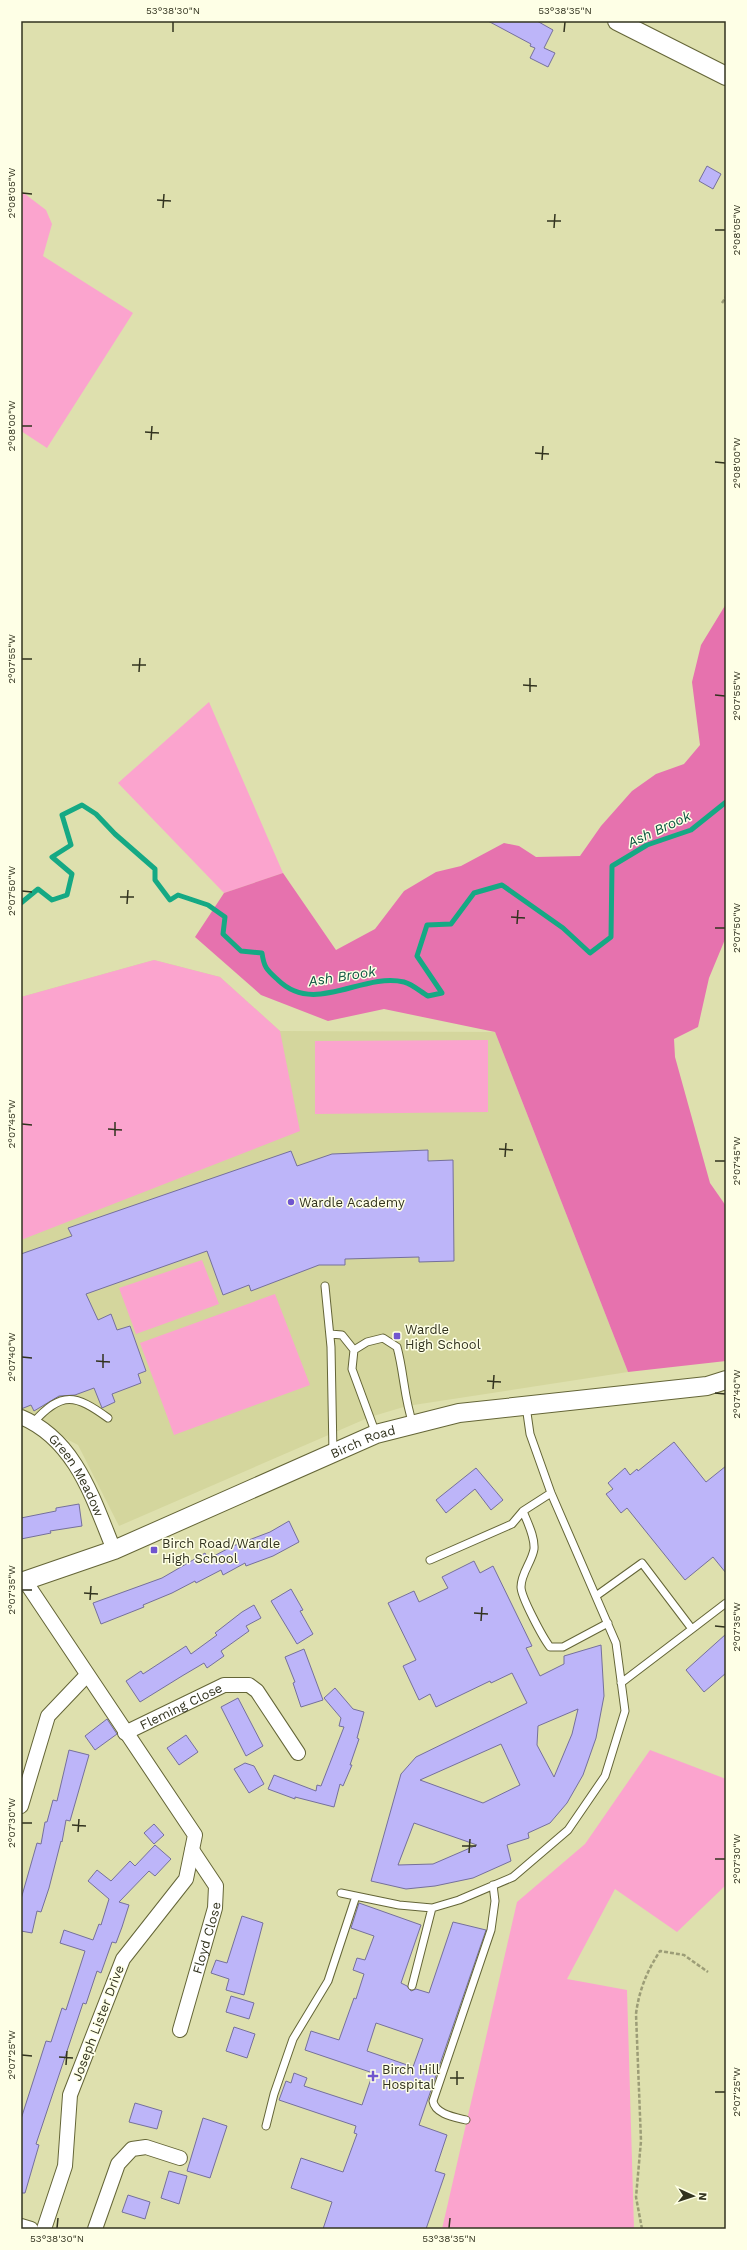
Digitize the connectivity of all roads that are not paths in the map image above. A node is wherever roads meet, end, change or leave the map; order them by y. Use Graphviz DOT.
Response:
graph roads {
  1 [pos="617,21"];
  2 [pos="726,76"];
  3 [pos="325,1286"];
  4 [pos="330,1334"];
  5 [pos="354,1350"];
  6 [pos="726,1380"];
  7 [pos="526,1406"];
  8 [pos="108,1418"];
  9 [pos="27,1420"];
  10 [pos="413,1425"];
  11 [pos="376,1434"];
  12 [pos="333,1453"];
  13 [pos="551,1494"];
  14 [pos="523,1511"];
  15 [pos="114,1550"];
  16 [pos="430,1560"];
  17 [pos="23,1581"];
  18 [pos="596,1596"];
  19 [pos="726,1603"];
  20 [pos="608,1623"];
  21 [pos="692,1629"];
  22 [pos="87,1675"];
  23 [pos="621,1683"];
  24 [pos="125,1733"];
  25 [pos="298,1753"];
  26 [pos="21,1806"];
  27 [pos="192,1850"];
  28 [pos="493,1885"];
  29 [pos="341,1893"];
  30 [pos="356,1896"];
  31 [pos="432,1908"];
  32 [pos="412,1986"];
  33 [pos="180,2030"];
  34 [pos="466,2120"];
  35 [pos="266,2126"];
  36 [pos="180,2158"];
  37 [pos="21,2226"];
  38 [pos="31,2229"];
  39 [pos="44,2229"];
  40 [pos="95,2229"];
  1 -- 2 [label="street"];
  3 -- 4 [label="lane"];
  4 -- 5 [label="lane"];
  4 -- 12 [label="lane"];
  5 -- 10 [label="lane"];
  5 -- 11 [label="lane"];
  6 -- 7 [label="street, Birch Road"];
  7 -- 10 [label="street, Birch Road"];
  7 -- 13 [label="lane"];
  8 -- 9 [label="lane"];
  9 -- 15 [label="street, Green Meadow"];
  10 -- 11 [label="street, Birch Road"];
  11 -- 12 [label="street, Birch Road"];
  12 -- 15 [label="street, Birch Road"];
  13 -- 14 [label="lane"];
  13 -- 18 [label="lane"];
  14 -- 16 [label="lane"];
  14 -- 20 [label="lane"];
  15 -- 17 [label="street, Birch Road"];
  17 -- 22 [label="street"];
  18 -- 20 [label="lane"];
  18 -- 21 [label="lane"];
  19 -- 21 [label="lane"];
  20 -- 23 [label="lane"];
  21 -- 23 [label="lane"];
  22 -- 24 [label="street"];
  22 -- 26 [label="street"];
  23 -- 28 [label="lane"];
  24 -- 25 [label="street, Fleming Close"];
  24 -- 27 [label="street, Joseph Lister Drive"];
  27 -- 33 [label="street, Floyd Close"];
  27 -- 39 [label="street, Joseph Lister Drive"];
  28 -- 31 [label="lane"];
  28 -- 34 [label="lane"];
  29 -- 30 [label="lane"];
  30 -- 31 [label="lane"];
  30 -- 35 [label="lane"];
  31 -- 32 [label="lane"];
  36 -- 40 [label="street"];
  37 -- 38 [label="street"];
}
